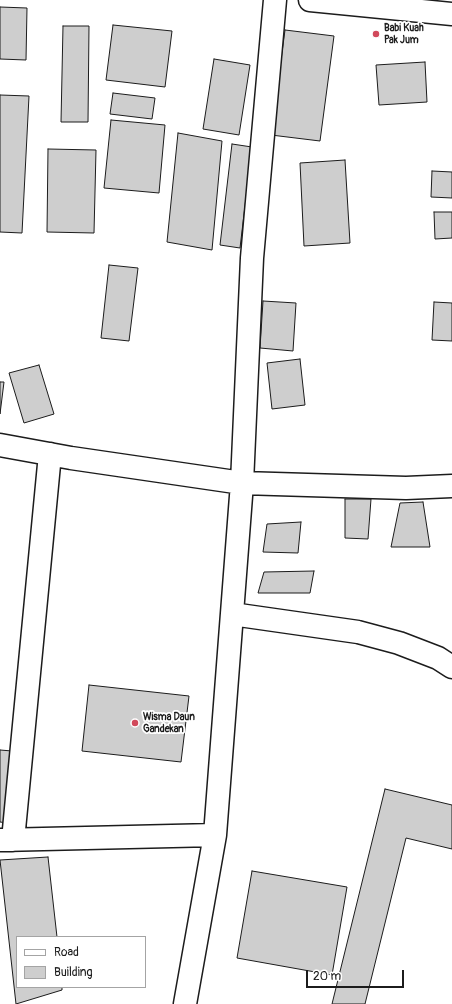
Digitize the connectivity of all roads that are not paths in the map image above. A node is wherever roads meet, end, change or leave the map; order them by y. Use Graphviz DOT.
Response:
graph roads {
  1 [pos="275,0"];
  2 [pos="310,0"];
  3 [pos="452,14"];
  4 [pos="0,445"];
  5 [pos="50,454"];
  6 [pos="242,483"];
  7 [pos="452,486"];
  8 [pos="232,614"];
  9 [pos="452,666"];
  10 [pos="215,835"];
  11 [pos="6,840"];
  12 [pos="185,1004"];
  1 -- 6 [label="street"];
  2 -- 3 [label="street"];
  4 -- 5 [label="street"];
  5 -- 6 [label="street"];
  5 -- 11 [label="street"];
  6 -- 7 [label="street"];
  6 -- 8 [label="street"];
  8 -- 9 [label="street"];
  8 -- 10 [label="street"];
  10 -- 11 [label="street"];
  10 -- 12 [label="street"];
}
